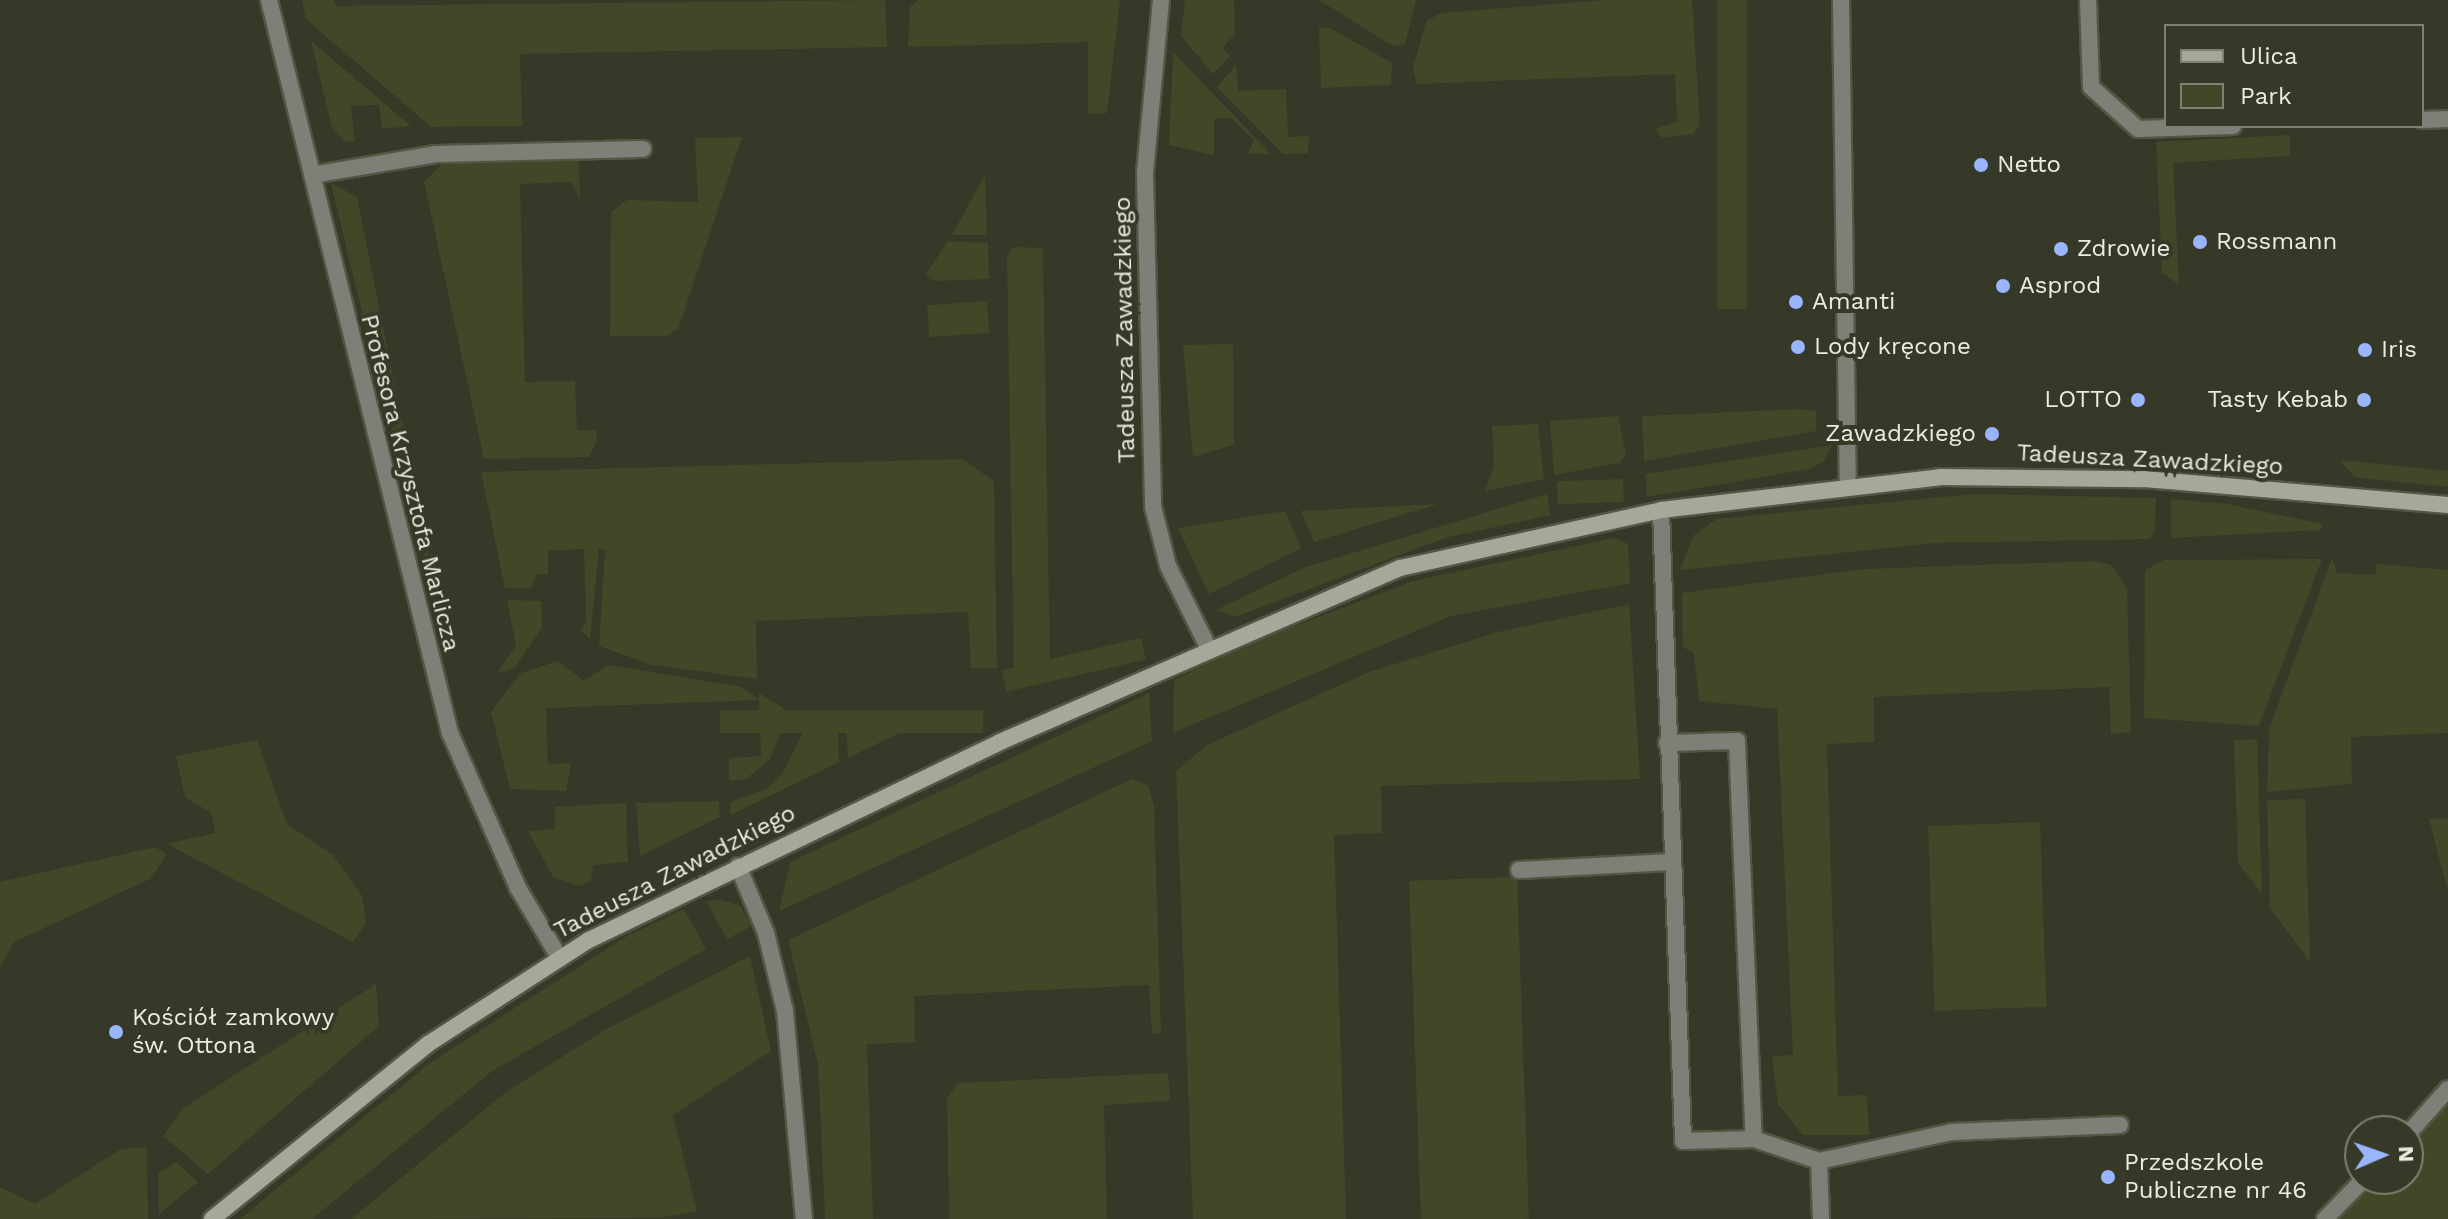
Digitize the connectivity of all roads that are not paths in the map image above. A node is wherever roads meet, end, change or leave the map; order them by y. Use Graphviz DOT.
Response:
graph roads {
  1 [pos="269,0"];
  2 [pos="1161,0"];
  3 [pos="1841,0"];
  4 [pos="2088,0"];
  5 [pos="2448,119"];
  6 [pos="2424,120"];
  7 [pos="2170,128"];
  8 [pos="643,149"];
  9 [pos="312,175"];
  10 [pos="1848,484"];
  11 [pos="2448,505"];
  12 [pos="1661,510"];
  13 [pos="1208,647"];
  14 [pos="1667,743"];
  15 [pos="1672,862"];
  16 [pos="738,866"];
  17 [pos="1519,870"];
  18 [pos="559,957"];
  19 [pos="2448,1089"];
  20 [pos="2424,1116"];
  21 [pos="2120,1125"];
  22 [pos="1754,1139"];
  23 [pos="1819,1161"];
  24 [pos="2348,1195"];
  25 [pos="212,1219"];
  26 [pos="804,1219"];
  27 [pos="1821,1219"];
  28 [pos="2325,1219"];
  1 -- 9 [label="street, Profesora Krzysztofa Marlicza"];
  2 -- 13 [label="street, Tadeusza Zawadzkiego"];
  3 -- 10 [label="street"];
  4 -- 7 [label="street"];
  5 -- 6 [label="street"];
  8 -- 9 [label="street"];
  9 -- 18 [label="street, Profesora Krzysztofa Marlicza"];
  10 -- 11 [label="street, Tadeusza Zawadzkiego"];
  10 -- 12 [label="street, Tadeusza Zawadzkiego"];
  12 -- 13 [label="street, Tadeusza Zawadzkiego"];
  12 -- 14 [label="street"];
  13 -- 16 [label="street, Tadeusza Zawadzkiego"];
  14 -- 15 [label="street"];
  14 -- 22 [label="street"];
  15 -- 17 [label="street"];
  15 -- 22 [label="street"];
  16 -- 18 [label="street, Tadeusza Zawadzkiego"];
  16 -- 26 [label="street"];
  18 -- 25 [label="street, Tadeusza Zawadzkiego"];
  19 -- 20 [label="street"];
  21 -- 23 [label="street"];
  22 -- 23 [label="street"];
  23 -- 27 [label="street"];
  24 -- 28 [label="street"];
}
